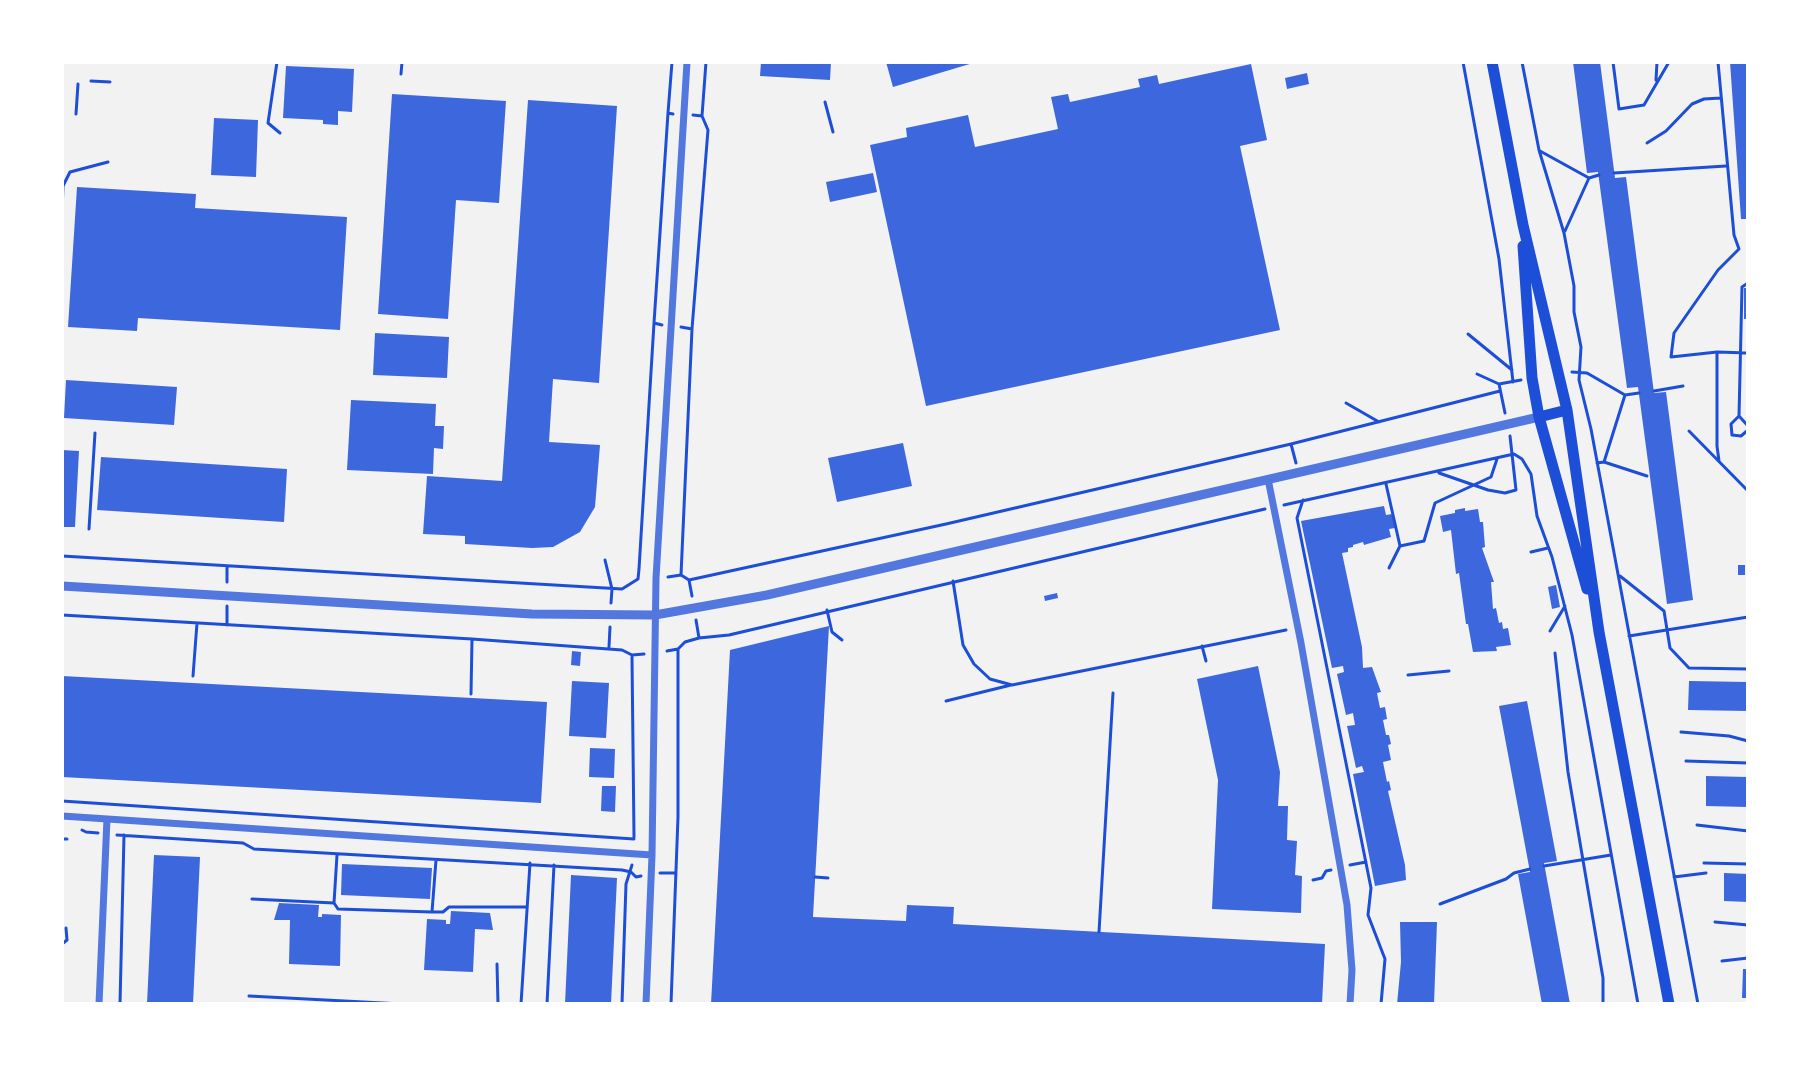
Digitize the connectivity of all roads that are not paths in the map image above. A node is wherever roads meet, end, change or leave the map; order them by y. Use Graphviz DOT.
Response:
graph roads {
  1 [pos="687,62"];
  2 [pos="1492,62"];
  3 [pos="1523,225"];
  4 [pos="1567,410"];
  5 [pos="1539,417"];
  6 [pos="1268,479"];
  7 [pos="62,586"];
  8 [pos="655,615"];
  9 [pos="1599,632"];
  10 [pos="62,816"];
  11 [pos="107,819"];
  12 [pos="652,855"];
  13 [pos="99,1004"];
  14 [pos="646,1004"];
  15 [pos="1350,1004"];
  16 [pos="1669,1004"];
  1 -- 8 [label="street"];
  2 -- 3 [label="main road"];
  3 -- 4 [label="main road"];
  3 -- 5 [label="main road"];
  4 -- 5 [label="main road"];
  4 -- 9 [label="main road"];
  5 -- 6 [label="street"];
  5 -- 9 [label="main road"];
  6 -- 8 [label="street"];
  6 -- 15 [label="street"];
  7 -- 8 [label="street"];
  8 -- 12 [label="street"];
  9 -- 16 [label="main road"];
  10 -- 11 [label="street"];
  11 -- 12 [label="street"];
  11 -- 13 [label="street"];
  12 -- 14 [label="street"];
}
